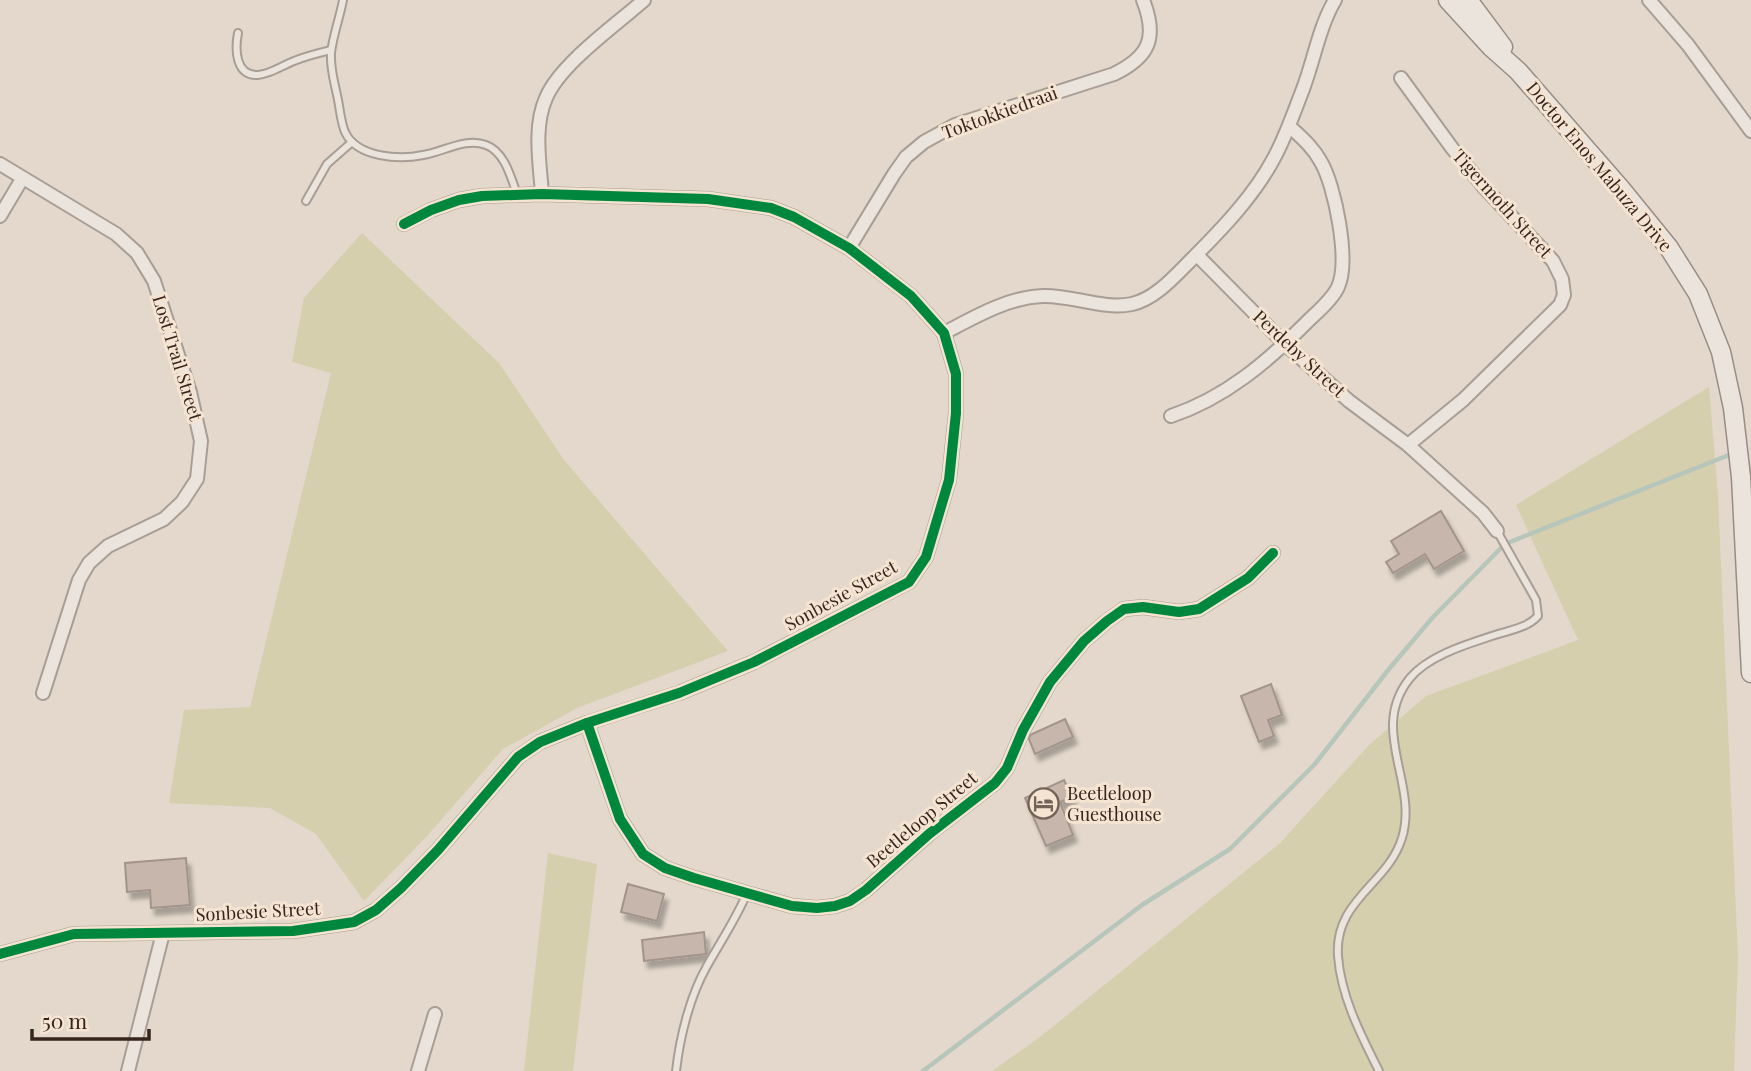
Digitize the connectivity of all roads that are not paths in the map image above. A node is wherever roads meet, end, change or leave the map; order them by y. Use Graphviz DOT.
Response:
graph roads {
  1 [pos="343,0"];
  2 [pos="644,0"];
  3 [pos="1143,0"];
  4 [pos="1335,0"];
  5 [pos="1448,0"];
  6 [pos="1468,0"];
  7 [pos="1649,0"];
  8 [pos="238,33"];
  9 [pos="331,50"];
  10 [pos="1518,71"];
  11 [pos="1401,78"];
  12 [pos="1289,126"];
  13 [pos="1751,131"];
  14 [pos="352,142"];
  15 [pos="0,164"];
  16 [pos="22,179"];
  17 [pos="517,194"];
  18 [pos="542,194"];
  19 [pos="306,201"];
  20 [pos="0,216"];
  21 [pos="404,224"];
  22 [pos="849,248"];
  23 [pos="1197,254"];
  24 [pos="944,333"];
  25 [pos="1284,344"];
  26 [pos="1171,416"];
  27 [pos="1408,445"];
  28 [pos="1497,531"];
  29 [pos="1273,553"];
  30 [pos="1751,673"];
  31 [pos="43,693"];
  32 [pos="587,723"];
  33 [pos="747,893"];
  34 [pos="163,933"];
  35 [pos="0,954"];
  36 [pos="435,1014"];
  37 [pos="128,1071"];
  38 [pos="418,1071"];
  39 [pos="676,1071"];
  40 [pos="1379,1071"];
  1 -- 9 [label="lane"];
  2 -- 18 [label="street"];
  3 -- 22 [label="street, Toktokkiedraai"];
  4 -- 12 [label="street"];
  5 -- 10 [label="main road, Doctor Enos Mabuza Drive"];
  6 -- 10 [label="main road, Doctor Enos Mabuza Drive"];
  7 -- 13 [label="street"];
  8 -- 9 [label="lane"];
  9 -- 14 [label="lane"];
  10 -- 30 [label="main road, Doctor Enos Mabuza Drive"];
  11 -- 27 [label="street, Tigermoth Street"];
  12 -- 23 [label="street"];
  12 -- 25 [label="street"];
  14 -- 17 [label="lane"];
  14 -- 19 [label="lane"];
  15 -- 16 [label="street, Lost Trail Street"];
  16 -- 20 [label="street"];
  16 -- 31 [label="street, Lost Trail Street"];
  17 -- 18 [label="street, Sonbesie Street"];
  17 -- 21 [label="street, Sonbesie Street"];
  18 -- 22 [label="street, Sonbesie Street"];
  22 -- 24 [label="street, Sonbesie Street"];
  23 -- 24 [label="street"];
  23 -- 25 [label="street, Perdeby Street"];
  24 -- 32 [label="street, Sonbesie Street"];
  25 -- 26 [label="street"];
  25 -- 27 [label="street, Perdeby Street"];
  27 -- 28 [label="street, Perdeby Street"];
  28 -- 40 [label="lane"];
  29 -- 33 [label="street, Beetleloop Street"];
  32 -- 33 [label="street, Beetleloop Street"];
  32 -- 34 [label="street, Sonbesie Street"];
  33 -- 39 [label="lane"];
  34 -- 35 [label="street, Sonbesie Street"];
  34 -- 37 [label="street"];
  36 -- 38 [label="street"];
}
